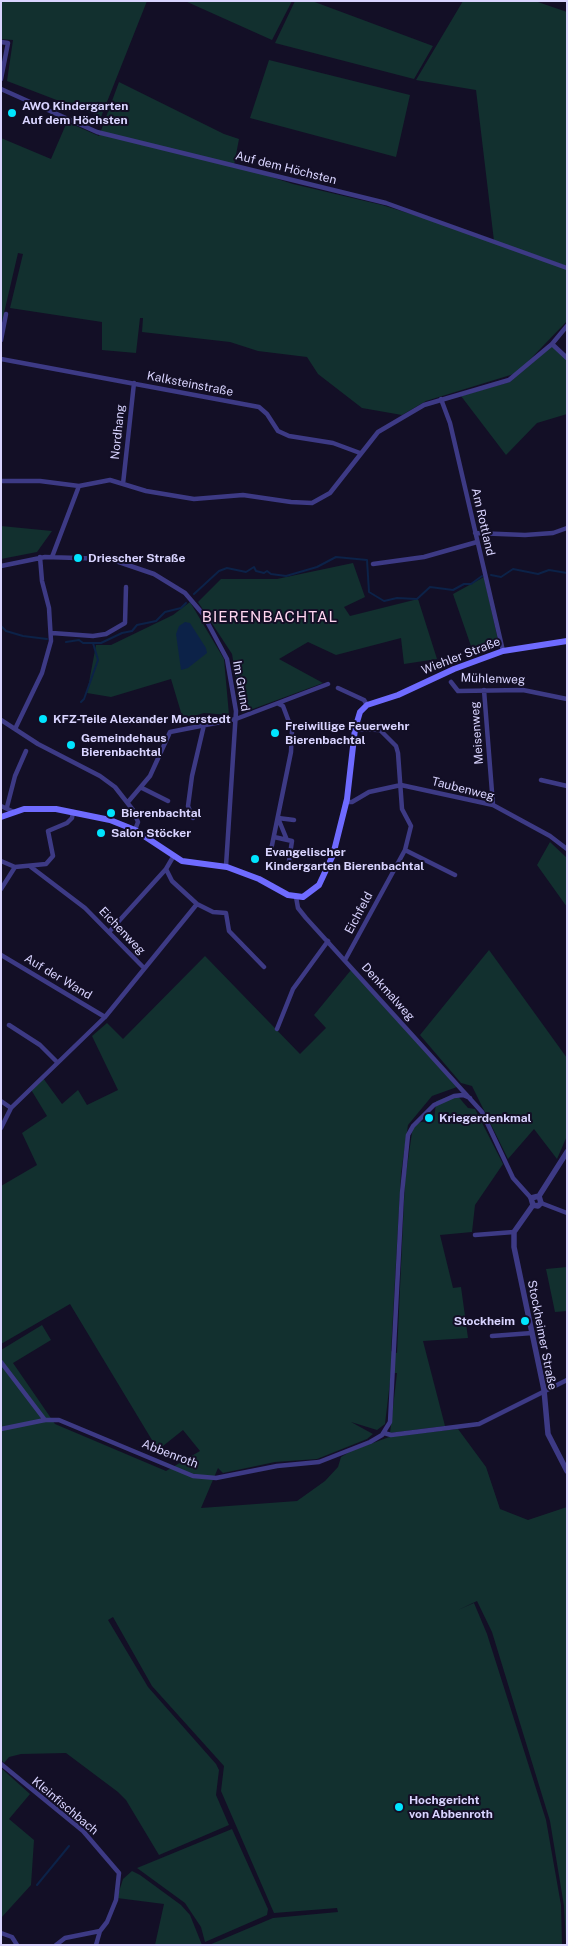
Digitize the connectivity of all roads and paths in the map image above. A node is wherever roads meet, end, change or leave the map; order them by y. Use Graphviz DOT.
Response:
graph roads {
  1 [pos="1,42"];
  2 [pos="1,79"];
  3 [pos="1,89"];
  4 [pos="567,268"];
  5 [pos="6,314"];
  6 [pos="567,326"];
  7 [pos="1,340"];
  8 [pos="552,344"];
  9 [pos="567,358"];
  10 [pos="1,359"];
  11 [pos="134,383"];
  12 [pos="441,399"];
  13 [pos="360,453"];
  14 [pos="2,480"];
  15 [pos="123,484"];
  16 [pos="79,486"];
  17 [pos="567,528"];
  18 [pos="476,533"];
  19 [pos="478,542"];
  20 [pos="52,557"];
  21 [pos="40,558"];
  22 [pos="373,564"];
  23 [pos="1,566"];
  24 [pos="126,587"];
  25 [pos="52,632"];
  26 [pos="567,640"];
  27 [pos="503,650"];
  28 [pos="451,682"];
  29 [pos="328,684"];
  30 [pos="338,688"];
  31 [pos="484,690"];
  32 [pos="567,699"];
  33 [pos="279,704"];
  34 [pos="367,705"];
  35 [pos="236,718"];
  36 [pos="1,720"];
  37 [pos="204,725"];
  38 [pos="15,729"];
  39 [pos="355,729"];
  40 [pos="26,751"];
  41 [pos="541,780"];
  42 [pos="401,785"];
  43 [pos="567,786"];
  44 [pos="142,788"];
  45 [pos="168,801"];
  46 [pos="128,802"];
  47 [pos="347,802"];
  48 [pos="492,805"];
  49 [pos="4,807"];
  50 [pos="14,812"];
  51 [pos="73,812"];
  52 [pos="1,817"];
  53 [pos="193,818"];
  54 [pos="278,818"];
  55 [pos="294,820"];
  56 [pos="135,830"];
  57 [pos="274,837"];
  58 [pos="287,840"];
  59 [pos="567,849"];
  60 [pos="405,850"];
  61 [pos="270,854"];
  62 [pos="173,857"];
  63 [pos="1,861"];
  64 [pos="226,866"];
  65 [pos="31,867"];
  66 [pos="15,868"];
  67 [pos="166,869"];
  68 [pos="310,870"];
  69 [pos="455,875"];
  70 [pos="1,889"];
  71 [pos="296,897"];
  72 [pos="197,904"];
  73 [pos="109,932"];
  74 [pos="328,941"];
  75 [pos="1,954"];
  76 [pos="345,960"];
  77 [pos="264,967"];
  78 [pos="144,968"];
  79 [pos="105,1017"];
  80 [pos="9,1025"];
  81 [pos="277,1029"];
  82 [pos="57,1062"];
  83 [pos="470,1098"];
  84 [pos="1,1101"];
  85 [pos="12,1108"];
  86 [pos="1,1128"];
  87 [pos="567,1152"];
  88 [pos="539,1196"];
  89 [pos="531,1198"];
  90 [pos="541,1203"];
  91 [pos="533,1205"];
  92 [pos="567,1213"];
  93 [pos="514,1232"];
  94 [pos="475,1235"];
  95 [pos="532,1333"];
  96 [pos="492,1336"];
  97 [pos="1,1362"];
  98 [pos="567,1380"];
  99 [pos="544,1390"];
  100 [pos="45,1420"];
  101 [pos="1,1429"];
  102 [pos="384,1433"];
  103 [pos="567,1471"];
  104 [pos="1,1764"];
  105 [pos="100,1931"];
  106 [pos="1,1933"];
  107 [pos="65,1938"];
  108 [pos="16,1945"];
  109 [pos="56,1945"];
  110 [pos="67,1945"];
  111 [pos="96,1945"];
  1 -- 2 [label="street"];
  3 -- 4 [label="street, Auf dem Höchsten"];
  5 -- 7 [label="street"];
  6 -- 8 [label="street"];
  8 -- 9 [label="street"];
  8 -- 12 [label="street"];
  10 -- 11 [label="street, Kalksteinstraße"];
  11 -- 13 [label="street, Kalksteinstraße"];
  11 -- 15 [label="street, Nordhang"];
  12 -- 13 [label="street"];
  12 -- 18 [label="street, Am Rottland"];
  13 -- 15 [label="street"];
  14 -- 16 [label="street"];
  15 -- 16 [label="street"];
  16 -- 20 [label="street"];
  17 -- 18 [label="street"];
  18 -- 19 [label="street, Am Rottland"];
  19 -- 22 [label="street"];
  19 -- 27 [label="street, Am Rottland"];
  20 -- 21 [label="street, Im Grund"];
  20 -- 35 [label="street, Im Grund"];
  21 -- 23 [label="street, Im Grund"];
  21 -- 25 [label="street"];
  24 -- 25 [label="street"];
  25 -- 38 [label="street"];
  26 -- 27 [label="main road, Wiehler Straße"];
  27 -- 34 [label="main road, Wiehler Straße"];
  28 -- 31 [label="street, Mühlenweg"];
  29 -- 33 [label="street"];
  30 -- 34 [label="street"];
  31 -- 32 [label="street, Mühlenweg"];
  31 -- 48 [label="street, Meisenweg"];
  33 -- 35 [label="street"];
  33 -- 54 [label="street"];
  34 -- 39 [label="main road"];
  35 -- 37 [label="street"];
  35 -- 64 [label="street, Im Grund"];
  36 -- 38 [label="street"];
  37 -- 44 [label="street"];
  37 -- 53 [label="street"];
  38 -- 46 [label="street"];
  39 -- 42 [label="street, Eichfeld"];
  39 -- 47 [label="main road"];
  40 -- 49 [label="street"];
  41 -- 43 [label="street"];
  42 -- 47 [label="street, Taubenweg"];
  42 -- 48 [label="street, Taubenweg"];
  42 -- 60 [label="street, Eichfeld"];
  44 -- 45 [label="street"];
  44 -- 46 [label="street"];
  46 -- 56 [label="street"];
  47 -- 71 [label="main road"];
  48 -- 59 [label="street, Taubenweg"];
  49 -- 50 [label="street"];
  50 -- 51 [label="main road"];
  50 -- 52 [label="main road"];
  51 -- 56 [label="main road"];
  51 -- 65 [label="street"];
  54 -- 55 [label="street"];
  54 -- 57 [label="street"];
  54 -- 58 [label="street"];
  56 -- 62 [label="main road"];
  57 -- 58 [label="street"];
  57 -- 61 [label="street"];
  58 -- 68 [label="street"];
  60 -- 69 [label="street"];
  60 -- 76 [label="street, Eichfeld"];
  62 -- 64 [label="main road"];
  62 -- 67 [label="street"];
  63 -- 66 [label="street"];
  64 -- 71 [label="main road"];
  65 -- 66 [label="street"];
  65 -- 73 [label="street, Eichenweg"];
  66 -- 70 [label="street"];
  67 -- 72 [label="street"];
  67 -- 73 [label="street"];
  71 -- 74 [label="street, Denkmalweg"];
  72 -- 77 [label="street"];
  72 -- 78 [label="street"];
  73 -- 78 [label="street, Eichenweg"];
  74 -- 76 [label="street, Denkmalweg"];
  74 -- 81 [label="street"];
  75 -- 79 [label="street, Auf der Wand"];
  76 -- 83 [label="street, Denkmalweg"];
  78 -- 79 [label="street, Eichenweg"];
  79 -- 82 [label="street, Eichenweg"];
  80 -- 82 [label="street"];
  82 -- 85 [label="street, Eichenweg"];
  83 -- 89 [label="street, Denkmalweg"];
  83 -- 102 [label="street"];
  84 -- 85 [label="street"];
  85 -- 86 [label="street, Eichenweg"];
  87 -- 88 [label="street"];
  88 -- 89 [label="street"];
  88 -- 90 [label="street"];
  89 -- 91 [label="street"];
  90 -- 91 [label="street"];
  90 -- 92 [label="street"];
  91 -- 93 [label="street"];
  93 -- 94 [label="street"];
  93 -- 95 [label="street, Stockheimer Straße"];
  95 -- 96 [label="street"];
  95 -- 99 [label="street, Stockheimer Straße"];
  97 -- 100 [label="street"];
  98 -- 99 [label="street"];
  99 -- 102 [label="street"];
  99 -- 103 [label="street, Stockheimer Straße"];
  100 -- 101 [label="street, Abbenroth"];
  100 -- 102 [label="street, Abbenroth"];
  104 -- 105 [label="street, Kleinfischbach"];
  105 -- 107 [label="street"];
  105 -- 111 [label="street, Kleinfischbach"];
  106 -- 108 [label="street"];
  107 -- 109 [label="street"];
  107 -- 110 [label="street"];
}
